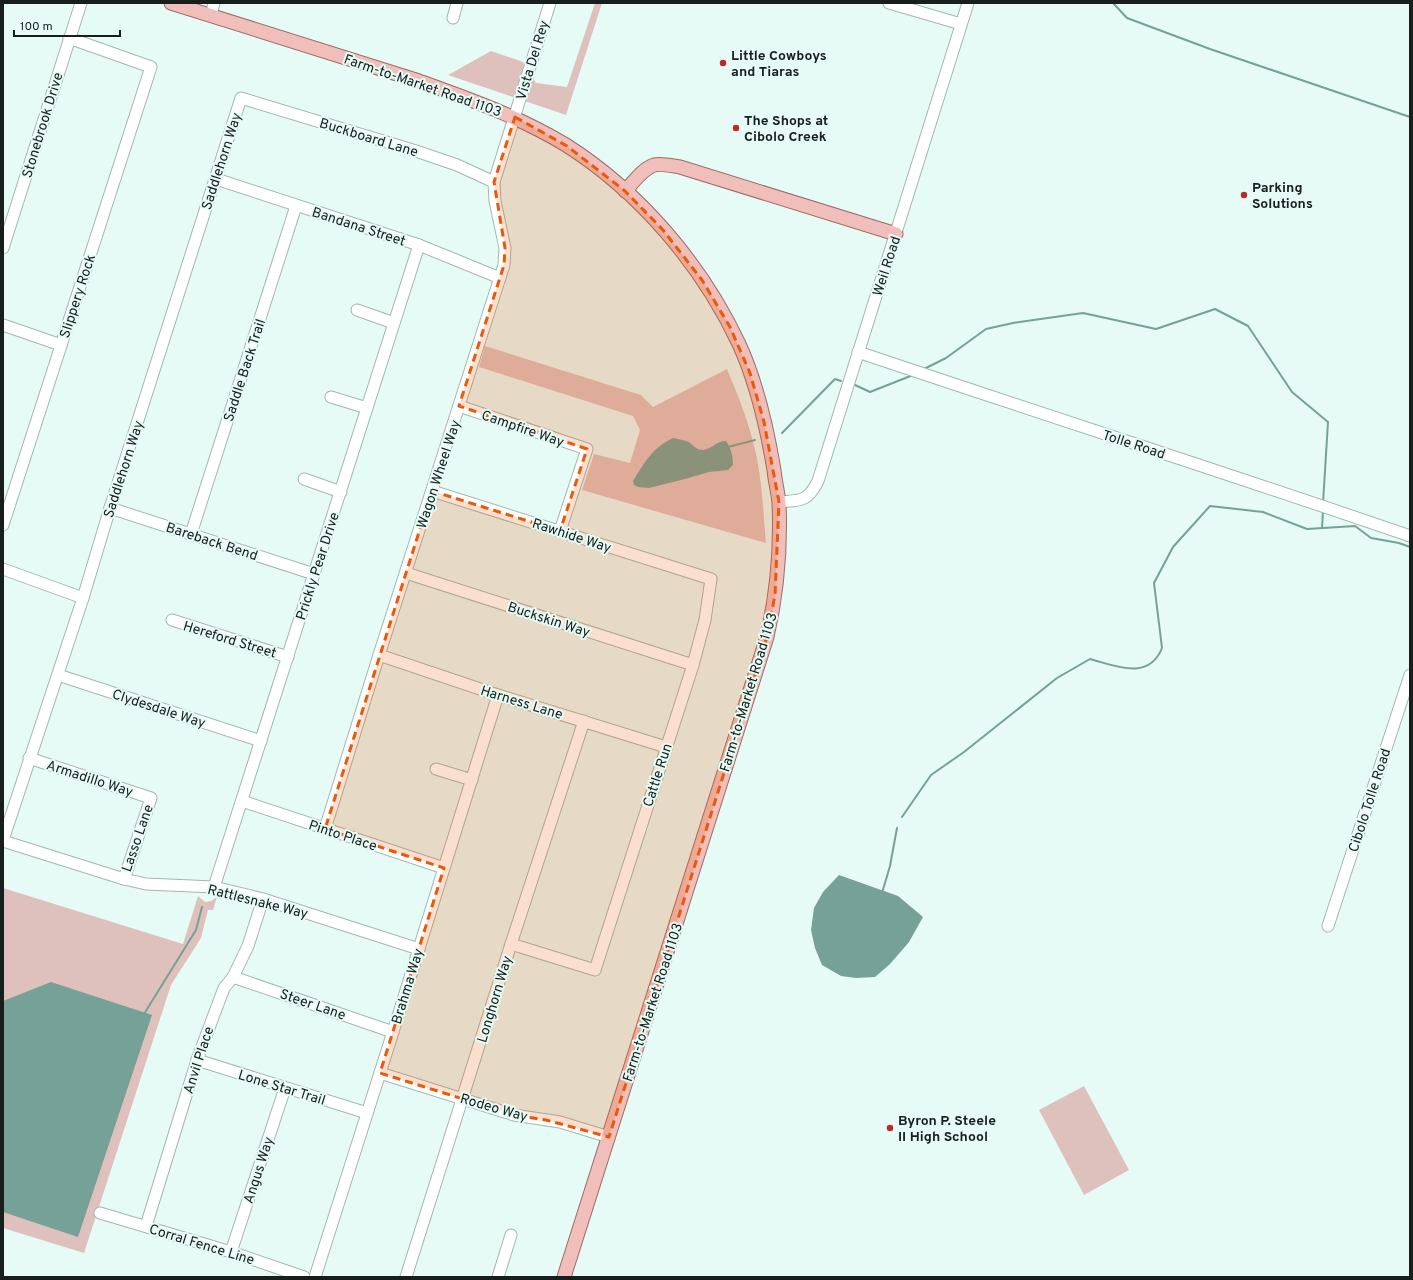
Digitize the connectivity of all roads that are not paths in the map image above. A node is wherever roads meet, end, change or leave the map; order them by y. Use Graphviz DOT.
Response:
graph roads {
  1 [pos="81,3"];
  2 [pos="171,3"];
  3 [pos="214,3"];
  4 [pos="457,3"];
  5 [pos="550,3"];
  6 [pos="889,3"];
  7 [pos="968,3"];
  8 [pos="211,16"];
  9 [pos="453,18"];
  10 [pos="961,24"];
  11 [pos="69,38"];
  12 [pos="241,98"];
  13 [pos="515,117"];
  14 [pos="216,179"];
  15 [pos="494,182"];
  16 [pos="625,191"];
  17 [pos="296,206"];
  18 [pos="896,234"];
  19 [pos="419,245"];
  20 [pos="3,248"];
  21 [pos="500,278"];
  22 [pos="357,310"];
  23 [pos="394,323"];
  24 [pos="3,325"];
  25 [pos="61,345"];
  26 [pos="858,352"];
  27 [pos="331,397"];
  28 [pos="460,406"];
  29 [pos="367,408"];
  30 [pos="304,479"];
  31 [pos="432,491"];
  32 [pos="341,492"];
  33 [pos="778,502"];
  34 [pos="110,508"];
  35 [pos="3,525"];
  36 [pos="560,531"];
  37 [pos="192,534"];
  38 [pos="1410,536"];
  39 [pos="3,569"];
  40 [pos="406,573"];
  41 [pos="314,574"];
  42 [pos="711,579"];
  43 [pos="83,598"];
  44 [pos="172,620"];
  45 [pos="379,655"];
  46 [pos="288,657"];
  47 [pos="693,666"];
  48 [pos="58,675"];
  49 [pos="1410,675"];
  50 [pos="498,695"];
  51 [pos="584,721"];
  52 [pos="261,741"];
  53 [pos="666,747"];
  54 [pos="29,758"];
  55 [pos="436,769"];
  56 [pos="472,780"];
  57 [pos="151,798"];
  58 [pos="242,801"];
  59 [pos="325,829"];
  60 [pos="3,841"];
  61 [pos="444,868"];
  62 [pos="124,879"];
  63 [pos="214,887"];
  64 [pos="263,899"];
  65 [pos="1328,926"];
  66 [pos="511,944"];
  67 [pos="419,949"];
  68 [pos="234,977"];
  69 [pos="393,1032"];
  70 [pos="197,1060"];
  71 [pos="380,1073"];
  72 [pos="285,1088"];
  73 [pos="464,1098"];
  74 [pos="367,1113"];
  75 [pos="609,1137"];
  76 [pos="100,1213"];
  77 [pos="146,1226"];
  78 [pos="511,1235"];
  79 [pos="231,1252"];
  80 [pos="304,1277"];
  81 [pos="315,1277"];
  82 [pos="406,1277"];
  83 [pos="498,1277"];
  84 [pos="564,1277"];
  1 -- 11 [label="street, Stonebrook Drive"];
  2 -- 8 [label="main road, Farm-to-Market Road 1103"];
  3 -- 8 [label="street"];
  4 -- 9 [label="street"];
  5 -- 13 [label="street, Vista Del Rey"];
  6 -- 10 [label="street"];
  7 -- 10 [label="street, Weil Road"];
  8 -- 13 [label="main road, Farm-to-Market Road 1103"];
  10 -- 18 [label="street, Weil Road"];
  11 -- 20 [label="street, Stonebrook Drive"];
  11 -- 25 [label="street, Slippery Rock"];
  12 -- 14 [label="street, Saddlehorn Way"];
  12 -- 15 [label="street, Buckboard Lane"];
  13 -- 15 [label="street, Wagon Wheel Way"];
  13 -- 16 [label="main road, Farm-to-Market Road 1103"];
  14 -- 17 [label="street, Bandana Street"];
  14 -- 34 [label="street, Saddlehorn Way"];
  15 -- 21 [label="street, Wagon Wheel Way"];
  16 -- 18 [label="main road"];
  16 -- 33 [label="main road, Farm-to-Market Road 1103"];
  17 -- 19 [label="street, Bandana Street"];
  17 -- 37 [label="street, Saddle Back Trail"];
  18 -- 26 [label="street, Weil Road"];
  19 -- 21 [label="street, Bandana Street"];
  19 -- 23 [label="street, Prickly Pear Drive"];
  21 -- 28 [label="street, Wagon Wheel Way"];
  22 -- 23 [label="street"];
  23 -- 29 [label="street, Prickly Pear Drive"];
  24 -- 25 [label="street"];
  25 -- 35 [label="street, Slippery Rock"];
  26 -- 33 [label="street, Weil Road"];
  26 -- 38 [label="street, Tolle Road"];
  27 -- 29 [label="street"];
  28 -- 31 [label="street, Wagon Wheel Way"];
  28 -- 36 [label="street, Campfire Way"];
  29 -- 32 [label="street, Prickly Pear Drive"];
  30 -- 32 [label="street"];
  31 -- 36 [label="street, Rawhide Way"];
  31 -- 40 [label="street, Wagon Wheel Way"];
  32 -- 41 [label="street, Prickly Pear Drive"];
  33 -- 75 [label="main road, Farm-to-Market Road 1103"];
  34 -- 37 [label="street, Bareback Bend"];
  34 -- 43 [label="street, Saddlehorn Way"];
  36 -- 42 [label="street, Rawhide Way"];
  37 -- 41 [label="street, Bareback Bend"];
  39 -- 43 [label="street"];
  40 -- 45 [label="street, Wagon Wheel Way"];
  40 -- 47 [label="street, Buckskin Way"];
  41 -- 46 [label="street, Prickly Pear Drive"];
  42 -- 47 [label="street, Cattle Run"];
  43 -- 48 [label="street, Saddlehorn Way"];
  44 -- 46 [label="street, Hereford Street"];
  45 -- 50 [label="street, Harness Lane"];
  45 -- 59 [label="street, Wagon Wheel Way"];
  46 -- 52 [label="street, Prickly Pear Drive"];
  47 -- 53 [label="street, Cattle Run"];
  48 -- 52 [label="street, Clydesdale Way"];
  48 -- 54 [label="street, Saddlehorn Way"];
  49 -- 65 [label="street, Cibolo Tolle Road"];
  50 -- 51 [label="street, Harness Lane"];
  50 -- 56 [label="street, Brahma Way"];
  51 -- 53 [label="street, Harness Lane"];
  51 -- 66 [label="street, Longhorn Way"];
  52 -- 58 [label="street, Prickly Pear Drive"];
  53 -- 66 [label="street, Cattle Run"];
  54 -- 57 [label="street, Armadillo Way"];
  54 -- 60 [label="street, Saddlehorn Way"];
  55 -- 56 [label="street"];
  56 -- 61 [label="street, Brahma Way"];
  57 -- 62 [label="street, Lasso Lane"];
  58 -- 59 [label="street, Pinto Place"];
  58 -- 63 [label="street, Prickly Pear Drive"];
  59 -- 61 [label="street, Pinto Place"];
  60 -- 62 [label="street, Rattlesnake Way"];
  61 -- 67 [label="street, Brahma Way"];
  62 -- 63 [label="street, Rattlesnake Way"];
  63 -- 64 [label="street, Rattlesnake Way"];
  64 -- 67 [label="street, Rattlesnake Way"];
  64 -- 68 [label="street, Anvil Place"];
  66 -- 73 [label="street, Longhorn Way"];
  67 -- 69 [label="street, Brahma Way"];
  68 -- 69 [label="street, Steer Lane"];
  68 -- 70 [label="street, Anvil Place"];
  69 -- 71 [label="street, Brahma Way"];
  70 -- 72 [label="street, Lone Star Trail"];
  70 -- 77 [label="street, Anvil Place"];
  71 -- 73 [label="street, Rodeo Way"];
  71 -- 74 [label="street, Brahma Way"];
  72 -- 74 [label="street, Lone Star Trail"];
  72 -- 79 [label="street, Angus Way"];
  73 -- 75 [label="street, Rodeo Way"];
  73 -- 82 [label="street, Longhorn Way"];
  74 -- 81 [label="street, Brahma Way"];
  75 -- 84 [label="main road, Farm-to-Market Road 1103"];
  76 -- 77 [label="street, Corral Fence Line"];
  77 -- 79 [label="street, Corral Fence Line"];
  78 -- 83 [label="street"];
  79 -- 80 [label="street, Corral Fence Line"];
}
